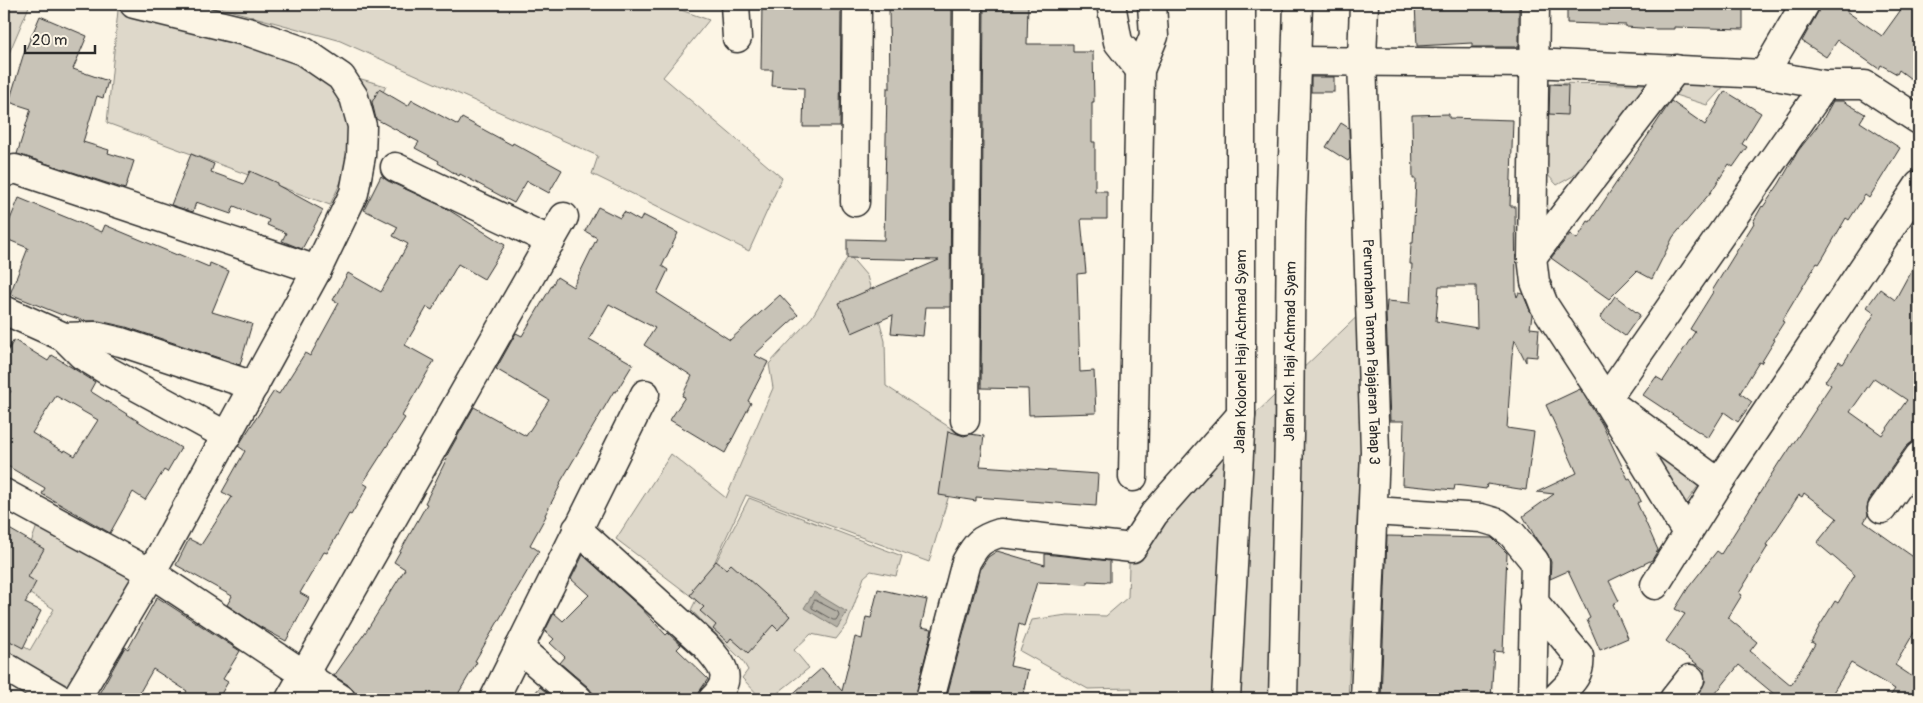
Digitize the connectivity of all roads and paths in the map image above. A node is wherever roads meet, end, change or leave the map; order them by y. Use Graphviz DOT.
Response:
graph roads {
  1 [pos="134,4"];
  2 [pos="736,4"];
  3 [pos="857,4"];
  4 [pos="968,4"];
  5 [pos="1112,4"];
  6 [pos="1152,4"];
  7 [pos="1242,4"];
  8 [pos="1298,4"];
  9 [pos="1364,4"];
  10 [pos="1534,4"];
  11 [pos="1805,4"];
  12 [pos="737,38"];
  13 [pos="1362,60"];
  14 [pos="1296,61"];
  15 [pos="1533,63"];
  16 [pos="1140,70"];
  17 [pos="1676,70"];
  18 [pos="1764,74"];
  19 [pos="1824,85"];
  20 [pos="1919,120"];
  21 [pos="395,167"];
  22 [pos="4,173"];
  23 [pos="1919,185"];
  24 [pos="855,202"];
  25 [pos="564,217"];
  26 [pos="551,241"];
  27 [pos="1532,258"];
  28 [pos="318,270"];
  29 [pos="4,310"];
  30 [pos="64,337"];
  31 [pos="254,386"];
  32 [pos="644,394"];
  33 [pos="1606,400"];
  34 [pos="1241,415"];
  35 [pos="965,420"];
  36 [pos="227,436"];
  37 [pos="1919,456"];
  38 [pos="1133,477"];
  39 [pos="1719,483"];
  40 [pos="4,493"];
  41 [pos="1882,509"];
  42 [pos="1374,511"];
  43 [pos="577,529"];
  44 [pos="1687,533"];
  45 [pos="151,573"];
  46 [pos="1655,585"];
  47 [pos="1533,601"];
  48 [pos="519,648"];
  49 [pos="4,666"];
  50 [pos="304,675"];
  51 [pos="60,699"];
  52 [pos="76,699"];
  53 [pos="290,699"];
  54 [pos="341,699"];
  55 [pos="494,699"];
  56 [pos="578,699"];
  57 [pos="713,699"];
  58 [pos="930,699"];
  59 [pos="1226,699"];
  60 [pos="1283,699"];
  61 [pos="1365,699"];
  62 [pos="1532,699"];
  63 [pos="1555,699"];
  1 -- 28 [label="street"];
  2 -- 12 [label="street"];
  3 -- 24 [label="street"];
  4 -- 35 [label="street"];
  5 -- 16 [label="street"];
  6 -- 16 [label="street"];
  7 -- 34 [label="street, Jalan Kolonel Haji Achmad Syam"];
  8 -- 14 [label="street, Jalan Kol. Haji Achmad Syam"];
  9 -- 13 [label="street, Perumahan Taman Pajajaran Tahap 3"];
  10 -- 15 [label="street"];
  11 -- 18 [label="street"];
  13 -- 14 [label="street"];
  13 -- 15 [label="street"];
  13 -- 42 [label="street, Perumahan Taman Pajajaran Tahap 3"];
  14 -- 60 [label="street, Jalan Kol. Haji Achmad Syam"];
  15 -- 17 [label="street"];
  15 -- 27 [label="street"];
  16 -- 38 [label="street"];
  17 -- 18 [label="street"];
  17 -- 27 [label="street"];
  18 -- 19 [label="street"];
  19 -- 20 [label="street"];
  19 -- 33 [label="street"];
  21 -- 26 [label="street"];
  22 -- 28 [label="street"];
  23 -- 39 [label="street"];
  25 -- 26 [label="street"];
  26 -- 50 [label="street"];
  27 -- 33 [label="street"];
  28 -- 31 [label="street"];
  29 -- 30 [label="street"];
  30 -- 31 [label="street"];
  30 -- 36 [label="street"];
  31 -- 36 [label="street"];
  32 -- 43 [label="street"];
  33 -- 39 [label="street"];
  33 -- 44 [label="street"];
  34 -- 58 [label="street"];
  34 -- 59 [label="street, Jalan Kolonel Haji Achmad Syam"];
  36 -- 45 [label="street"];
  37 -- 41 [label="street"];
  39 -- 44 [label="street"];
  40 -- 45 [label="street"];
  42 -- 47 [label="street"];
  42 -- 61 [label="street, Perumahan Taman Pajajaran Tahap 3"];
  43 -- 48 [label="street"];
  43 -- 57 [label="street"];
  44 -- 46 [label="street"];
  45 -- 50 [label="street"];
  45 -- 52 [label="street"];
  47 -- 62 [label="street"];
  47 -- 63 [label="street"];
  48 -- 55 [label="street"];
  48 -- 56 [label="street"];
  49 -- 51 [label="street"];
  50 -- 53 [label="street"];
  50 -- 54 [label="street"];
}
